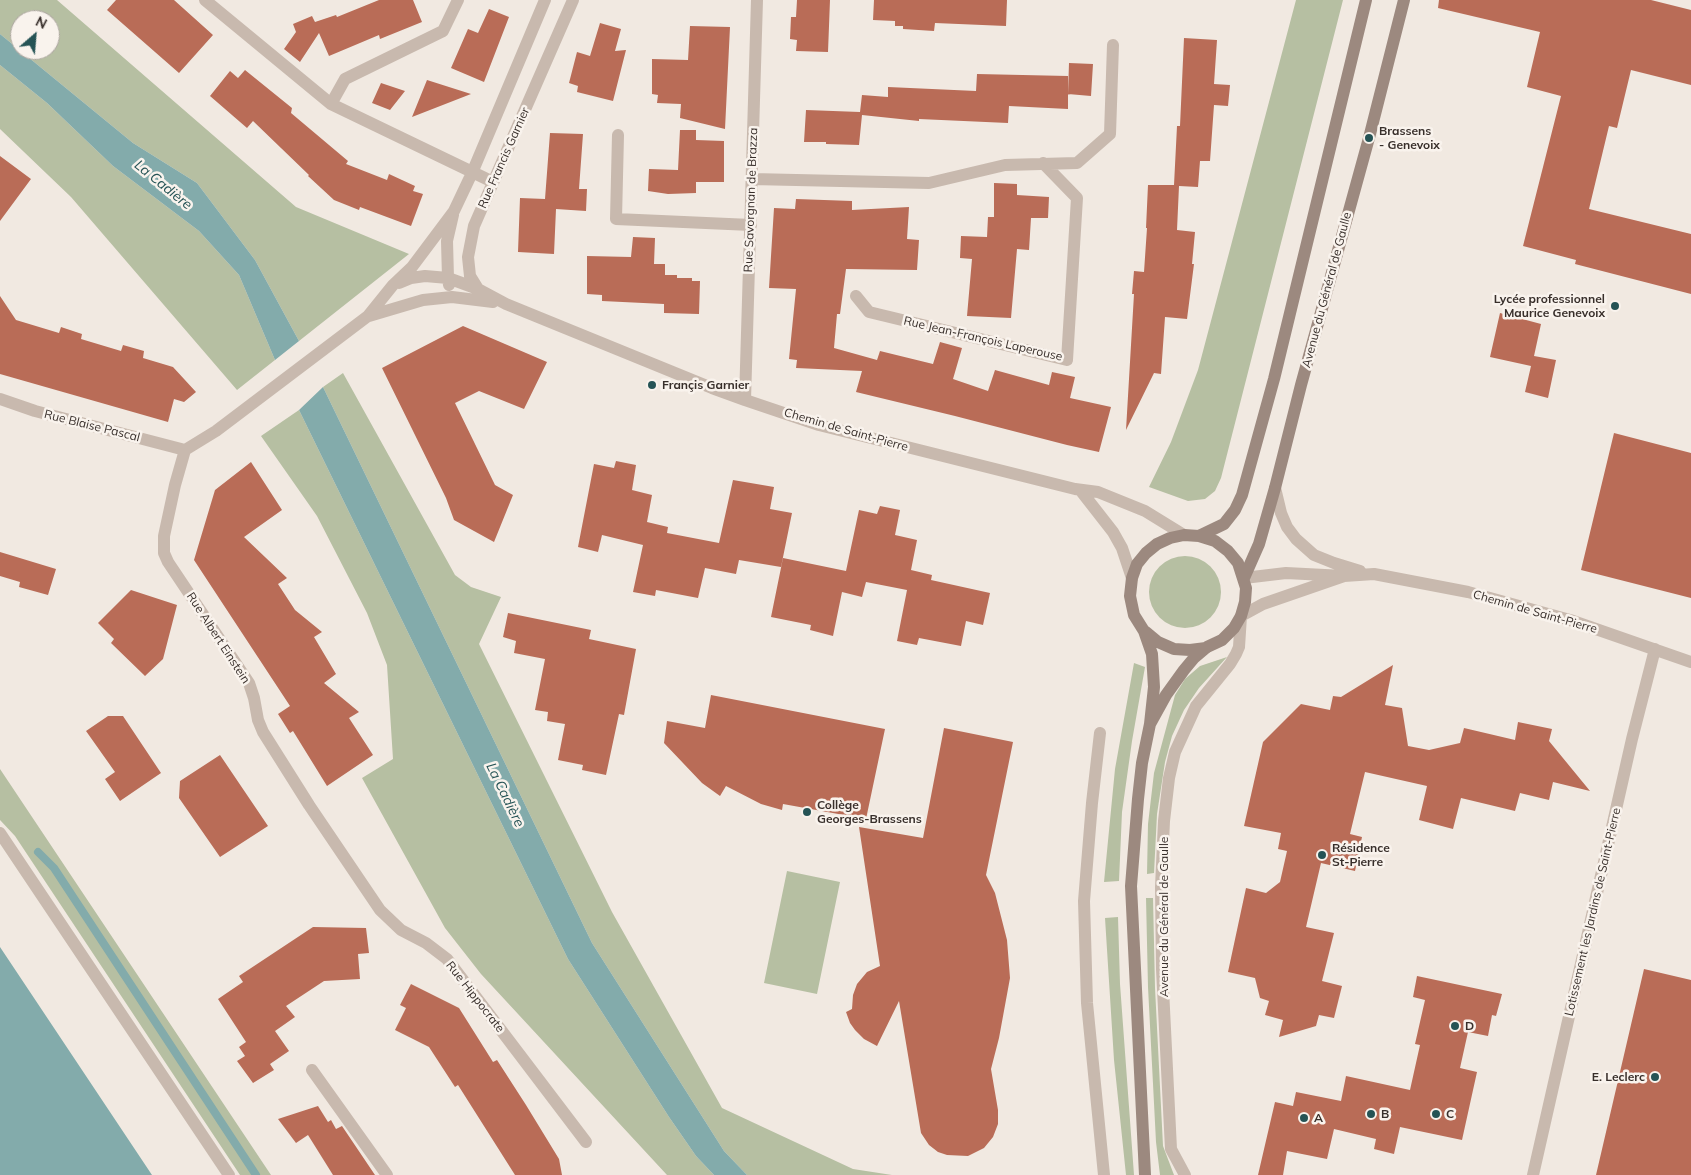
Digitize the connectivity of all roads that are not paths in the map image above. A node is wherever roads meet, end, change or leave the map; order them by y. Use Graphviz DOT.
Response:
graph roads {
  1 [pos="205,0"];
  2 [pos="458,0"];
  3 [pos="545,0"];
  4 [pos="574,0"];
  5 [pos="757,0"];
  6 [pos="1366,0"];
  7 [pos="1404,0"];
  8 [pos="1113,45"];
  9 [pos="331,104"];
  10 [pos="618,135"];
  11 [pos="1043,163"];
  12 [pos="472,172"];
  13 [pos="752,179"];
  14 [pos="493,182"];
  15 [pos="454,210"];
  16 [pos="751,225"];
  17 [pos="448,278"];
  18 [pos="393,285"];
  19 [pos="478,289"];
  20 [pos="452,296"];
  21 [pos="856,296"];
  22 [pos="506,304"];
  23 [pos="368,316"];
  24 [pos="0,400"];
  25 [pos="745,400"];
  26 [pos="184,450"];
  27 [pos="1275,488"];
  28 [pos="1081,490"];
  29 [pos="1184,535"];
  30 [pos="1199,536"];
  31 [pos="1374,574"];
  32 [pos="1344,576"];
  33 [pos="1132,578"];
  34 [pos="1244,578"];
  35 [pos="1241,616"];
  36 [pos="1144,630"];
  37 [pos="1207,647"];
  38 [pos="1656,649"];
  39 [pos="1691,662"];
  40 [pos="1150,724"];
  41 [pos="1100,733"];
  42 [pos="0,834"];
  43 [pos="350,867"];
  44 [pos="312,1070"];
  45 [pos="586,1142"];
  46 [pos="229,1175"];
  47 [pos="387,1175"];
  48 [pos="1104,1175"];
  49 [pos="1145,1175"];
  50 [pos="1185,1175"];
  51 [pos="1533,1175"];
  1 -- 9 [label="street"];
  2 -- 9 [label="street"];
  3 -- 12 [label="street, Rue Francis Garnier"];
  4 -- 14 [label="street, Rue Francis Garnier"];
  5 -- 13 [label="street, Rue Savorgnan de Brazza"];
  6 -- 30 [label="street, Avenue du Général de Gaulle"];
  7 -- 27 [label="street, Avenue du Général de Gaulle"];
  8 -- 11 [label="street"];
  9 -- 12 [label="street"];
  10 -- 16 [label="street"];
  11 -- 13 [label="street"];
  11 -- 21 [label="street, Rue Jean-François Laperouse"];
  12 -- 14 [label="street"];
  12 -- 15 [label="street, Rue Francis Garnier"];
  13 -- 16 [label="street, Rue Savorgnan de Brazza"];
  14 -- 19 [label="street, Rue Francis Garnier"];
  15 -- 17 [label="street"];
  15 -- 18 [label="street"];
  16 -- 25 [label="street, Rue Savorgnan de Brazza"];
  17 -- 18 [label="street"];
  17 -- 19 [label="street"];
  17 -- 20 [label="street"];
  18 -- 23 [label="street"];
  19 -- 22 [label="street"];
  20 -- 22 [label="street"];
  20 -- 23 [label="street"];
  22 -- 25 [label="street, Chemin de Saint-Pierre"];
  23 -- 26 [label="street"];
  24 -- 26 [label="street, Rue Blaise Pascal"];
  25 -- 28 [label="street, Chemin de Saint-Pierre"];
  26 -- 43 [label="street, Rue Albert Einstein"];
  27 -- 31 [label="street, Chemin de Saint-Pierre"];
  27 -- 34 [label="street, Avenue du Général de Gaulle"];
  28 -- 29 [label="street, Chemin de Saint-Pierre"];
  28 -- 33 [label="street"];
  29 -- 30 [label="street, Avenue du Général de Gaulle"];
  29 -- 33 [label="street, Avenue du Général de Gaulle"];
  30 -- 34 [label="street, Avenue du Général de Gaulle"];
  31 -- 32 [label="street, Chemin de Saint-Pierre"];
  31 -- 38 [label="street, Chemin de Saint-Pierre"];
  32 -- 34 [label="street, Chemin de Saint-Pierre"];
  32 -- 35 [label="street, Chemin de Saint-Pierre"];
  33 -- 36 [label="street, Avenue du Général de Gaulle"];
  34 -- 35 [label="street, Avenue du Général de Gaulle"];
  35 -- 37 [label="street, Avenue du Général de Gaulle"];
  35 -- 50 [label="street, Avenue du Général de Gaulle"];
  36 -- 37 [label="street, Avenue du Général de Gaulle"];
  36 -- 40 [label="street, Avenue du Général de Gaulle"];
  37 -- 40 [label="street, Avenue du Général de Gaulle"];
  38 -- 39 [label="street, Chemin de Saint-Pierre"];
  38 -- 51 [label="street, Lotissement les Jardins de Saint-Pierre"];
  40 -- 49 [label="street, Avenue du Général de Gaulle"];
  41 -- 48 [label="street"];
  42 -- 46 [label="street"];
  43 -- 45 [label="street, Rue Hippocrate"];
  44 -- 47 [label="street"];
}
